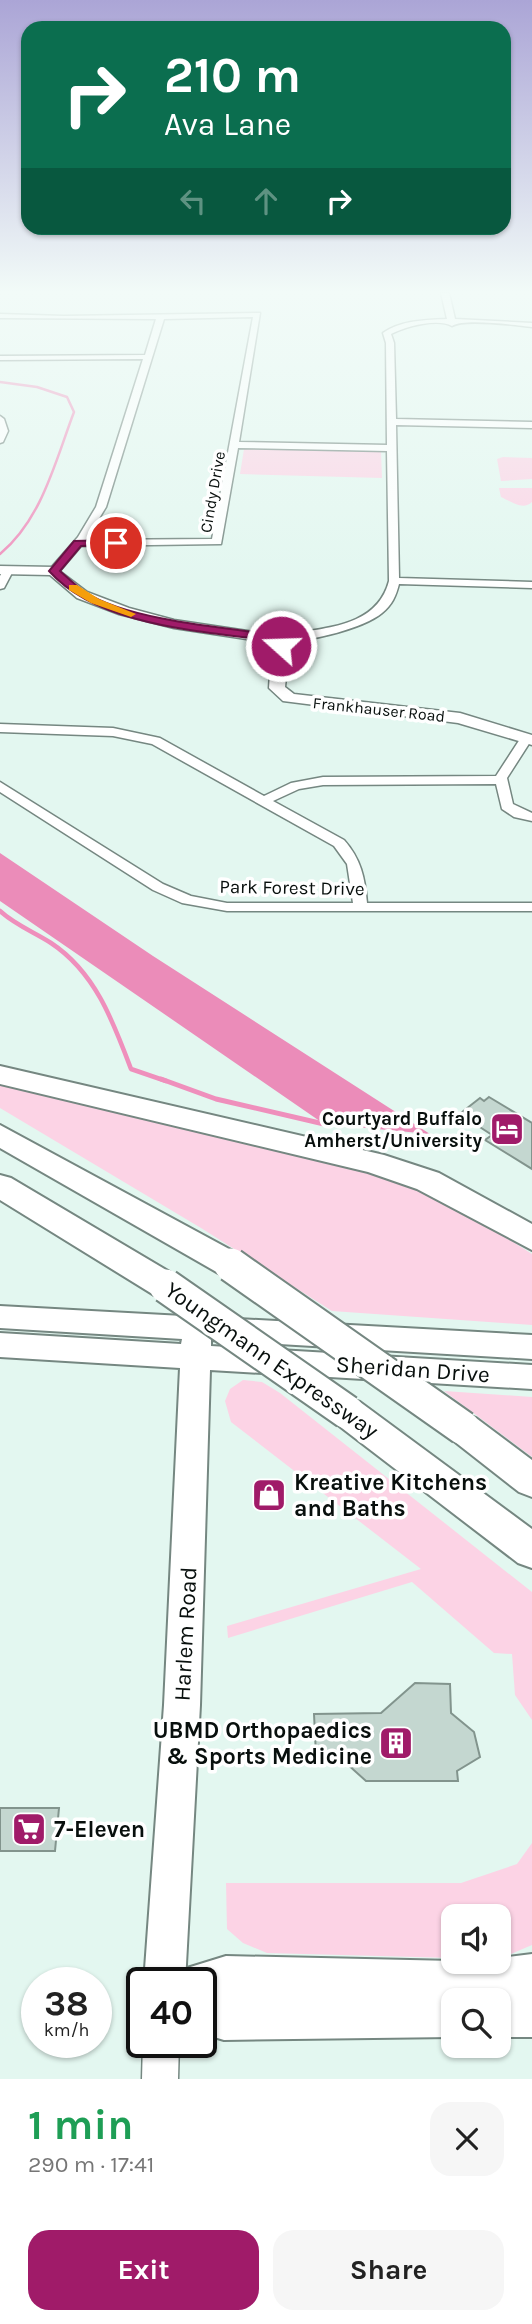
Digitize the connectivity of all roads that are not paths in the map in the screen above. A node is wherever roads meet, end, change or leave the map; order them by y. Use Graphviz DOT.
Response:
graph roads {
  1 [pos="139,390"];
  2 [pos="244,390"];
  3 [pos="391,390"];
  4 [pos="0,419"];
  5 [pos="392,422"];
  6 [pos="532,425"];
  7 [pos="0,440"];
  8 [pos="234,445"];
  9 [pos="393,448"];
  10 [pos="78,543"];
  11 [pos="5,570"];
  12 [pos="54,571"];
  13 [pos="394,581"];
  14 [pos="532,585"];
  15 [pos="0,586"];
  16 [pos="278,639"];
  17 [pos="0,728"];
  18 [pos="529,739"];
  19 [pos="502,780"];
  20 [pos="0,786"];
  21 [pos="265,800"];
  22 [pos="532,817"];
  23 [pos="532,906"];
  24 [pos="360,907"];
  25 [pos="0,1075"];
  26 [pos="0,1135"];
  27 [pos="0,1186"];
  28 [pos="532,1238"];
  29 [pos="0,1317"];
  30 [pos="197,1342"];
  31 [pos="0,1345"];
  32 [pos="532,1347"];
  33 [pos="532,1377"];
  34 [pos="401,1450"];
  35 [pos="532,1481"];
  36 [pos="532,1551"];
  37 [pos="532,1572"];
  38 [pos="165,1967"];
  39 [pos="532,1977"];
  40 [pos="217,1982"];
  41 [pos="441,2013"];
  42 [pos="511,2013"];
  43 [pos="532,2013"];
  44 [pos="217,2014"];
  45 [pos="161,2058"];
  46 [pos="160,2079"];
  1 -- 10 [label="street"];
  2 -- 8 [label="street, Cindy Drive"];
  3 -- 5 [label="street"];
  4 -- 7 [label="street"];
  5 -- 6 [label="street"];
  5 -- 9 [label="street"];
  8 -- 9 [label="street"];
  8 -- 10 [label="street, Cindy Drive"];
  9 -- 13 [label="street"];
  10 -- 12 [label="street"];
  11 -- 12 [label="street"];
  11 -- 15 [label="street"];
  12 -- 16 [label="street"];
  13 -- 14 [label="street"];
  13 -- 16 [label="street"];
  16 -- 18 [label="street, Frankhauser Road"];
  17 -- 21 [label="street"];
  18 -- 19 [label="street"];
  19 -- 21 [label="street"];
  19 -- 22 [label="street"];
  20 -- 24 [label="street, Park Forest Drive"];
  21 -- 24 [label="street"];
  23 -- 24 [label="street, Park Forest Drive"];
  25 -- 28 [label="highway"];
  26 -- 35 [label="highway, bridge"];
  27 -- 34 [label="highway, Youngmann Expressway, bridge"];
  29 -- 30 [label="main road, Sheridan Drive"];
  30 -- 31 [label="main road, Sheridan Drive"];
  30 -- 32 [label="main road, Sheridan Drive"];
  30 -- 33 [label="main road, Sheridan Drive"];
  30 -- 38 [label="main road, Harlem Road"];
  34 -- 36 [label="highway, Youngmann Expressway"];
  34 -- 37 [label="highway"];
  39 -- 40 [label="highway"];
  41 -- 44 [label="highway"];
  42 -- 43 [label="highway"];
  45 -- 46 [label="street"];
}
